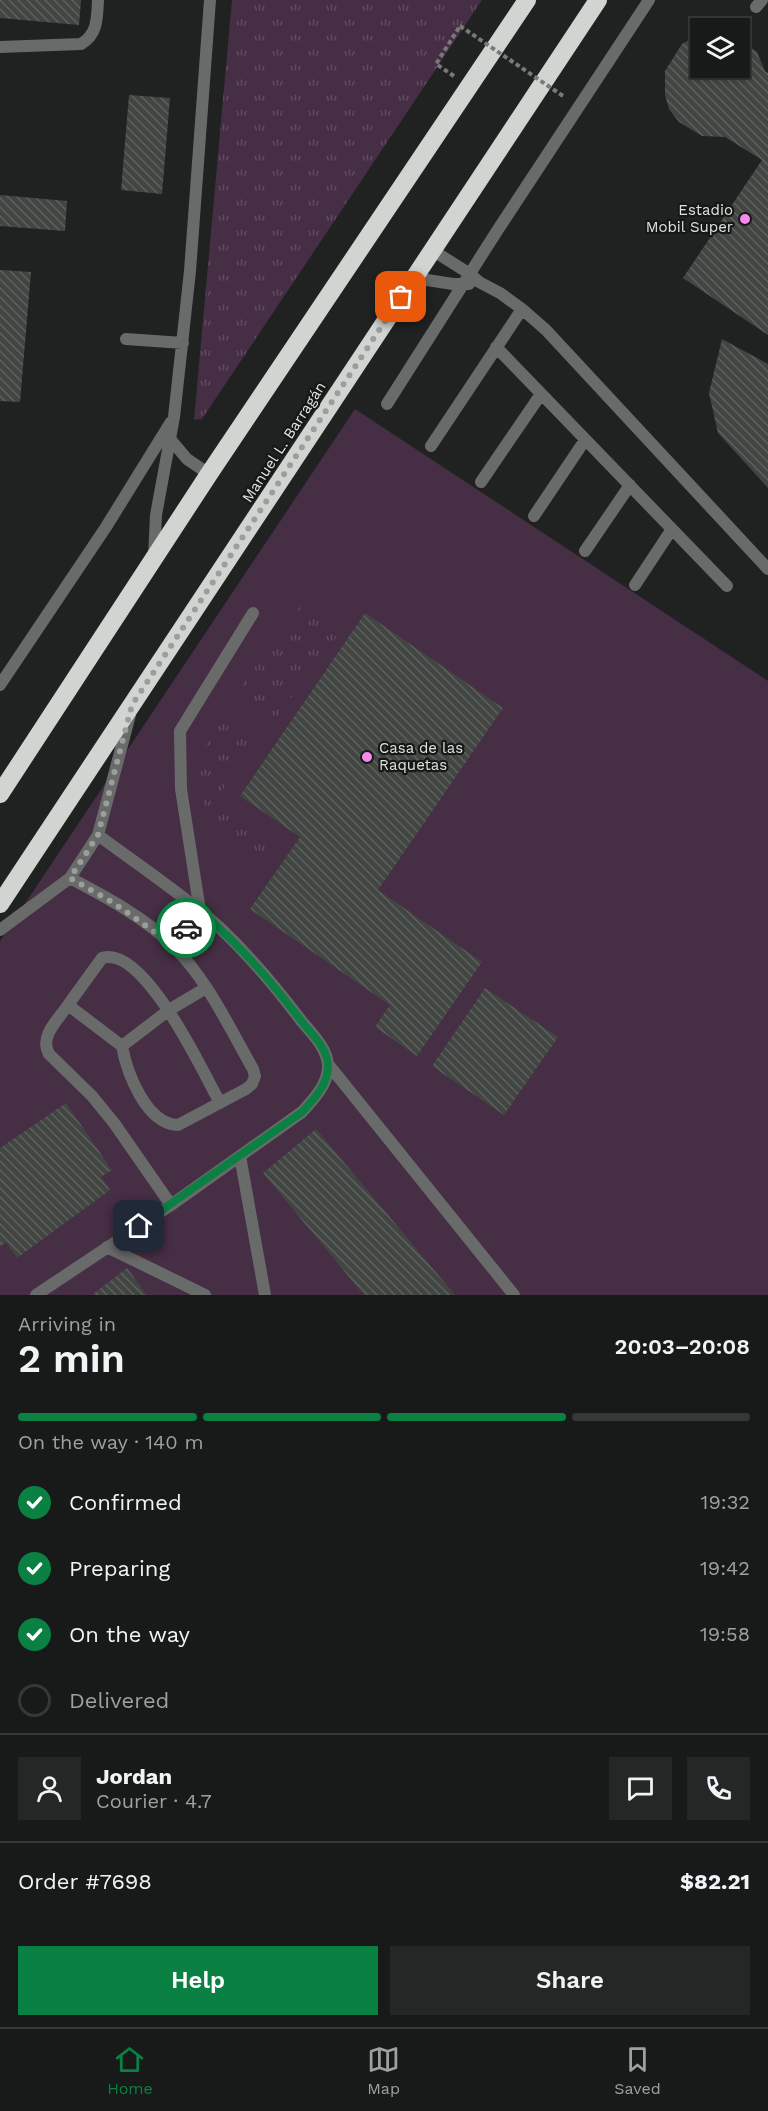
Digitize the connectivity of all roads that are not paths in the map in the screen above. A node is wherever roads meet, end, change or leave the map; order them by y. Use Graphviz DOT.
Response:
graph roads {
  1 [pos="98,0"];
  2 [pos="210,0"];
  3 [pos="527,0"];
  4 [pos="598,0"];
  5 [pos="649,0"];
  6 [pos="0,47"];
  7 [pos="432,250"];
  8 [pos="414,278"];
  9 [pos="474,278"];
  10 [pos="462,285"];
  11 [pos="522,309"];
  12 [pos="126,339"];
  13 [pos="183,343"];
  14 [pos="496,347"];
  15 [pos="541,394"];
  16 [pos="387,404"];
  17 [pos="174,417"];
  18 [pos="171,440"];
  19 [pos="585,440"];
  20 [pos="431,446"];
  21 [pos="209,474"];
  22 [pos="481,482"];
  23 [pos="630,485"];
  24 [pos="534,516"];
  25 [pos="672,529"];
  26 [pos="585,551"];
  27 [pos="154,560"];
  28 [pos="768,569"];
  29 [pos="635,585"];
  30 [pos="727,586"];
  31 [pos="253,613"];
  32 [pos="1,680"];
  33 [pos="132,705"];
  34 [pos="0,794"];
  35 [pos="98,835"];
  36 [pos="70,878"];
  37 [pos="0,904"];
  38 [pos="200,911"];
  39 [pos="0,930"];
  40 [pos="172,944"];
  41 [pos="206,988"];
  42 [pos="68,1005"];
  43 [pos="169,1010"];
  44 [pos="122,1046"];
  45 [pos="328,1064"];
  46 [pos="220,1103"];
  47 [pos="240,1156"];
  48 [pos="171,1205"];
  49 [pos="107,1247"];
  50 [pos="36,1295"];
  51 [pos="206,1295"];
  52 [pos="265,1295"];
  53 [pos="514,1295"];
  1 -- 6 [label="lane"];
  2 -- 13 [label="lane"];
  3 -- 21 [label="highway"];
  4 -- 7 [label="highway, Manuel L. Barragán"];
  5 -- 9 [label="lane"];
  7 -- 8 [label="highway, Manuel L. Barragán"];
  7 -- 9 [label="lane"];
  8 -- 10 [label="lane"];
  8 -- 33 [label="highway, Manuel L. Barragán"];
  9 -- 10 [label="lane"];
  9 -- 11 [label="lane"];
  10 -- 16 [label="lane"];
  11 -- 14 [label="lane"];
  11 -- 28 [label="lane"];
  12 -- 13 [label="lane"];
  13 -- 17 [label="lane"];
  14 -- 15 [label="lane"];
  14 -- 20 [label="lane"];
  15 -- 19 [label="lane"];
  15 -- 22 [label="lane"];
  17 -- 18 [label="lane"];
  17 -- 32 [label="lane"];
  18 -- 21 [label="lane"];
  18 -- 27 [label="lane"];
  19 -- 23 [label="lane"];
  19 -- 24 [label="lane"];
  21 -- 27 [label="highway"];
  23 -- 25 [label="lane"];
  23 -- 26 [label="lane"];
  25 -- 29 [label="lane"];
  25 -- 30 [label="lane"];
  27 -- 34 [label="highway"];
  31 -- 38 [label="lane"];
  33 -- 35 [label="lane"];
  33 -- 37 [label="highway, Manuel L. Barragán"];
  35 -- 36 [label="lane"];
  35 -- 38 [label="lane"];
  36 -- 39 [label="lane"];
  36 -- 40 [label="lane"];
  38 -- 40 [label="lane"];
  38 -- 45 [label="lane"];
  40 -- 41 [label="lane"];
  41 -- 43 [label="lane"];
  41 -- 46 [label="lane"];
  42 -- 43 [label="lane"];
  42 -- 44 [label="lane"];
  42 -- 48 [label="lane"];
  43 -- 44 [label="lane"];
  43 -- 46 [label="lane"];
  44 -- 46 [label="lane"];
  45 -- 47 [label="lane"];
  45 -- 53 [label="lane"];
  47 -- 48 [label="lane"];
  47 -- 52 [label="lane"];
  48 -- 49 [label="lane"];
  49 -- 50 [label="lane"];
  49 -- 51 [label="lane"];
}
